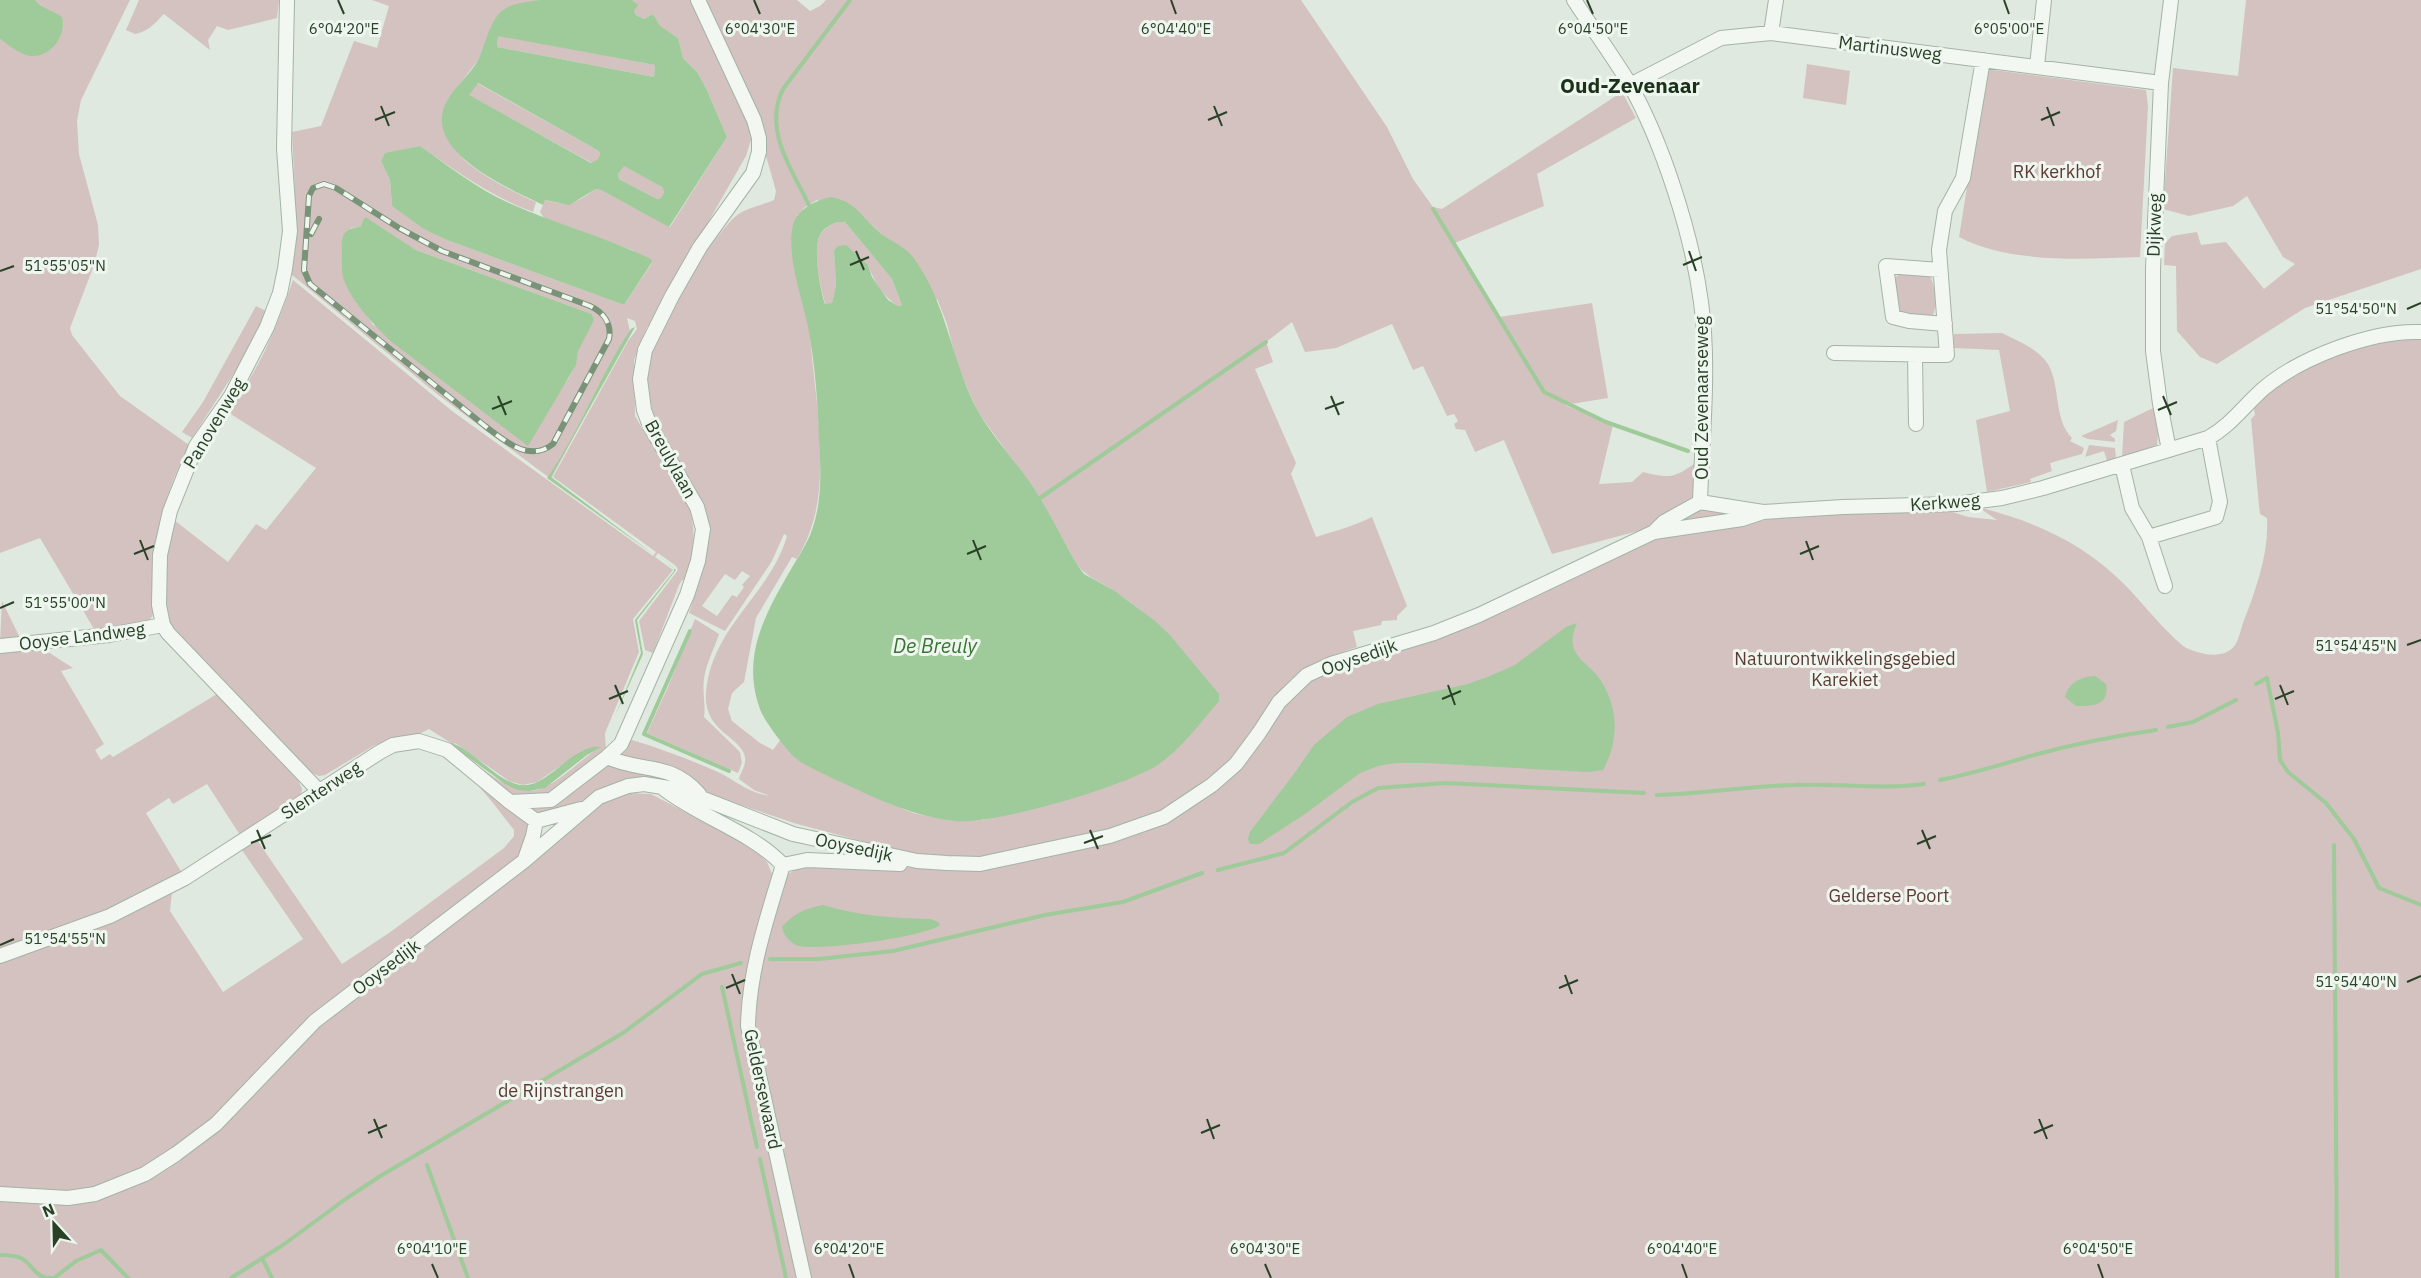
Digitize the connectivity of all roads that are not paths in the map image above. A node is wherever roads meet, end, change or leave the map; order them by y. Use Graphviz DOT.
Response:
graph roads {
  1 [pos="287,0"];
  2 [pos="699,0"];
  3 [pos="1574,0"];
  4 [pos="1776,0"];
  5 [pos="2044,0"];
  6 [pos="2171,0"];
  7 [pos="1771,33"];
  8 [pos="1983,60"];
  9 [pos="2037,66"];
  10 [pos="2161,83"];
  11 [pos="1630,85"];
  12 [pos="1940,270"];
  13 [pos="1946,324"];
  14 [pos="2421,332"];
  15 [pos="1834,353"];
  16 [pos="1915,356"];
  17 [pos="1916,423"];
  18 [pos="2208,438"];
  19 [pos="2169,450"];
  20 [pos="2122,465"];
  21 [pos="1700,502"];
  22 [pos="1763,512"];
  23 [pos="1654,532"];
  24 [pos="2149,537"];
  25 [pos="2165,586"];
  26 [pos="163,625"];
  27 [pos="0,646"];
  28 [pos="608,757"];
  29 [pos="661,787"];
  30 [pos="318,790"];
  31 [pos="702,798"];
  32 [pos="510,802"];
  33 [pos="586,808"];
  34 [pos="536,820"];
  35 [pos="524,861"];
  36 [pos="917,861"];
  37 [pos="783,865"];
  38 [pos="0,956"];
  39 [pos="0,1194"];
  40 [pos="804,1278"];
  1 -- 26 [label="street, Panovenweg"];
  2 -- 28 [label="street, Breulylaan"];
  3 -- 11 [label="street, Oud Zevenaarseweg"];
  4 -- 7 [label="street"];
  5 -- 9 [label="street"];
  6 -- 10 [label="street, Dijkweg"];
  7 -- 8 [label="street, Martinusweg"];
  7 -- 11 [label="street, Martinusweg"];
  8 -- 9 [label="street, Martinusweg"];
  8 -- 12 [label="street"];
  9 -- 10 [label="street, Martinusweg"];
  10 -- 19 [label="street, Dijkweg"];
  11 -- 21 [label="street, Oud Zevenaarseweg"];
  12 -- 13 [label="street"];
  12 -- 13 [label="street"];
  13 -- 16 [label="street"];
  14 -- 18 [label="street, Kerkweg"];
  15 -- 16 [label="street"];
  16 -- 17 [label="street"];
  18 -- 19 [label="street, Kerkweg"];
  18 -- 24 [label="street"];
  19 -- 20 [label="street, Kerkweg"];
  20 -- 22 [label="street, Kerkweg"];
  20 -- 24 [label="street"];
  21 -- 22 [label="street, Oud Zevenaarseweg"];
  21 -- 23 [label="street, Oud Zevenaarseweg"];
  22 -- 23 [label="street, Ooysedijk"];
  23 -- 36 [label="street, Ooysedijk"];
  24 -- 25 [label="street"];
  26 -- 27 [label="street, Ooyse Landweg"];
  26 -- 30 [label="street"];
  28 -- 31 [label="street"];
  28 -- 32 [label="street, Breulylaan"];
  29 -- 31 [label="street, Ooysedijk"];
  29 -- 33 [label="street, Ooysedijk"];
  29 -- 37 [label="street"];
  30 -- 32 [label="street, Slenterweg"];
  30 -- 38 [label="street, Slenterweg"];
  31 -- 36 [label="street, Ooysedijk"];
  32 -- 34 [label="street, Slenterweg"];
  33 -- 34 [label="street"];
  33 -- 35 [label="street, Ooysedijk"];
  34 -- 35 [label="street"];
  35 -- 39 [label="street, Ooysedijk"];
  36 -- 37 [label="street"];
  37 -- 40 [label="street, Geldersewaard"];
}
